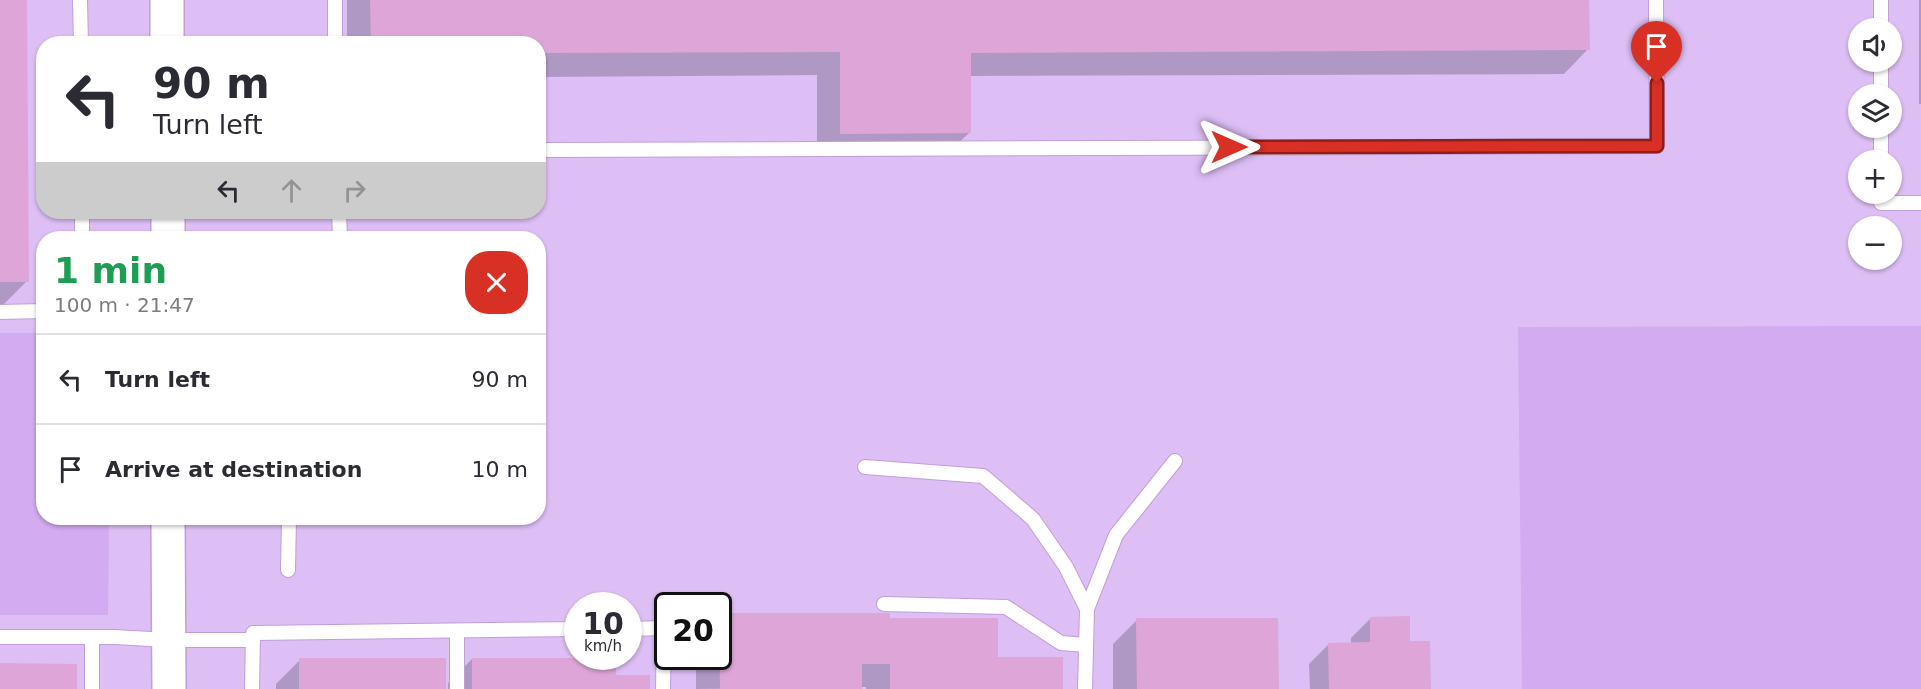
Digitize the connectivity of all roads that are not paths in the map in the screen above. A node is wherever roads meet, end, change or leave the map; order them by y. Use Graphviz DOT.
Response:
graph roads {
  1 [pos="80,0"];
  2 [pos="167,0"];
  3 [pos="334,0"];
  4 [pos="1656,0"];
  5 [pos="1881,0"];
  6 [pos="1881,18"];
  7 [pos="81,36"];
  8 [pos="167,36"];
  9 [pos="335,36"];
  10 [pos="546,150"];
  11 [pos="1902,203"];
  12 [pos="1921,203"];
  13 [pos="36,311"];
  14 [pos="0,312"];
  15 [pos="1175,461"];
  16 [pos="865,467"];
  17 [pos="168,525"];
  18 [pos="289,525"];
  19 [pos="288,570"];
  20 [pos="884,604"];
  21 [pos="1087,609"];
  22 [pos="564,629"];
  23 [pos="642,629"];
  24 [pos="457,631"];
  25 [pos="0,637"];
  26 [pos="92,637"];
  27 [pos="168,640"];
  28 [pos="253,640"];
  29 [pos="1086,645"];
  30 [pos="92,689"];
  31 [pos="169,689"];
  32 [pos="252,689"];
  33 [pos="457,689"];
  34 [pos="663,689"];
  35 [pos="1085,689"];
  1 -- 7 [label="lane"];
  2 -- 8 [label="street"];
  3 -- 9 [label="lane"];
  4 -- 10 [label="lane"];
  5 -- 6 [label="lane"];
  11 -- 12 [label="lane"];
  13 -- 14 [label="lane"];
  15 -- 21 [label="lane"];
  16 -- 21 [label="lane"];
  17 -- 27 [label="street"];
  18 -- 19 [label="lane"];
  20 -- 29 [label="lane"];
  21 -- 29 [label="lane"];
  22 -- 24 [label="lane"];
  23 -- 34 [label="lane"];
  24 -- 28 [label="lane"];
  24 -- 33 [label="lane"];
  25 -- 26 [label="lane"];
  26 -- 27 [label="lane"];
  26 -- 30 [label="lane"];
  27 -- 28 [label="lane"];
  27 -- 31 [label="street"];
  28 -- 32 [label="lane"];
  29 -- 35 [label="lane"];
}
